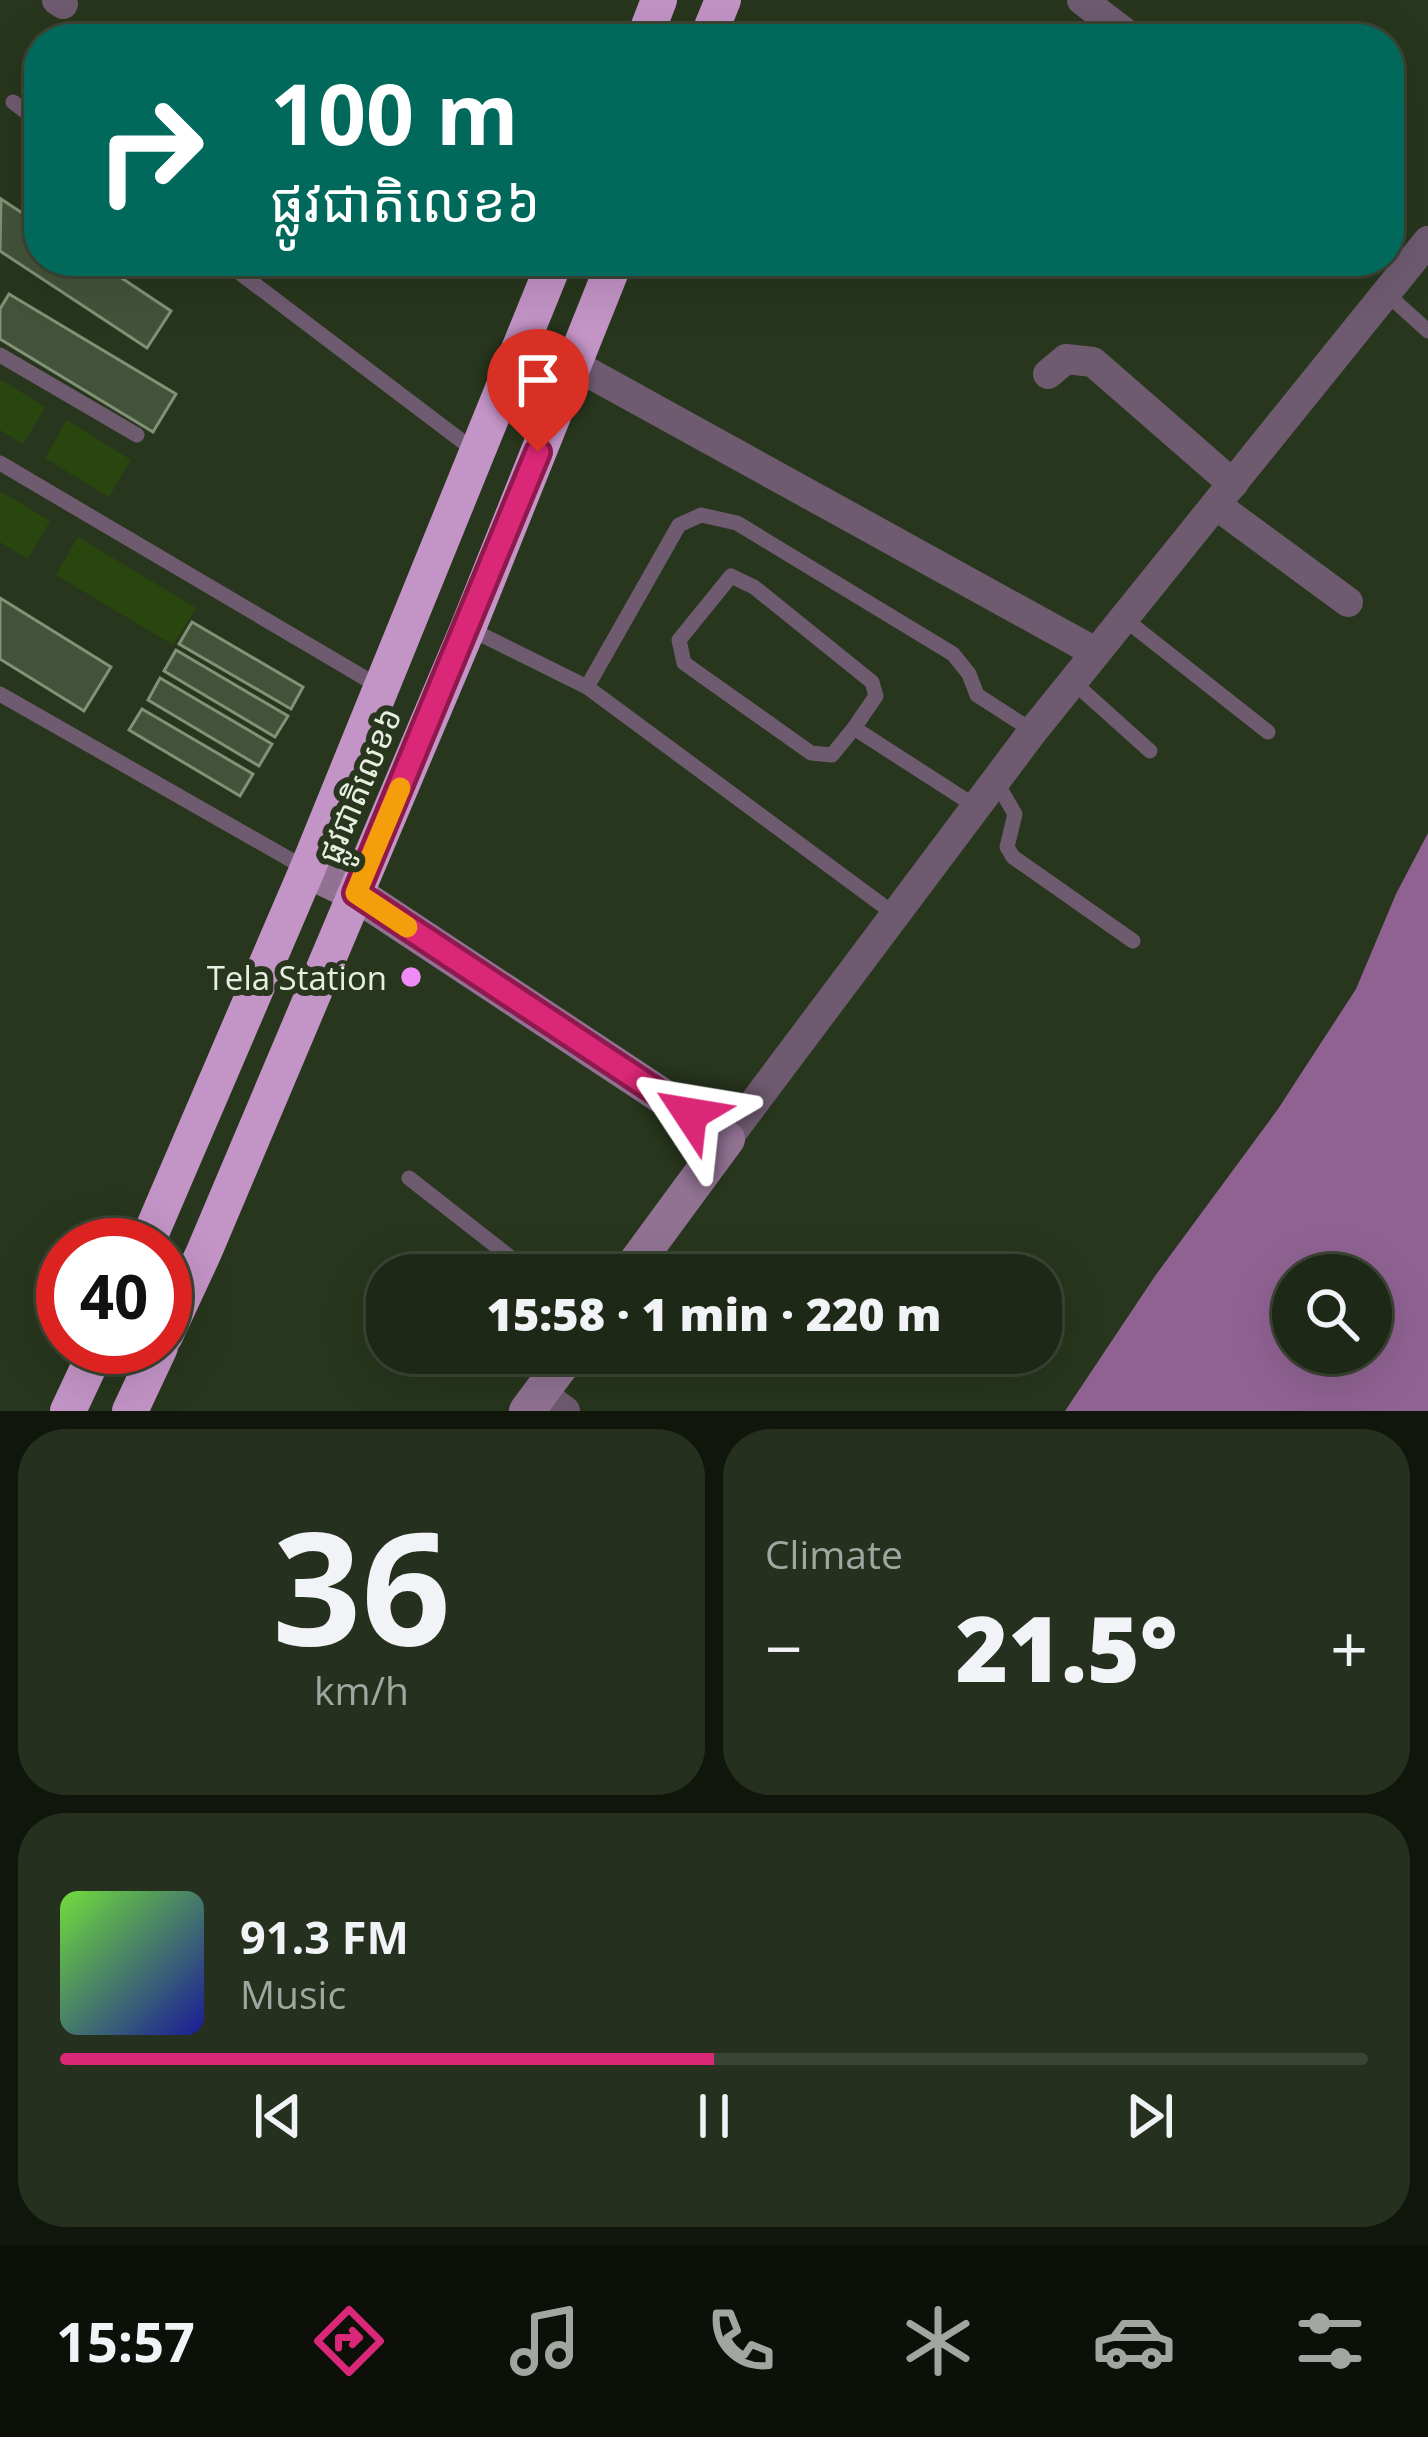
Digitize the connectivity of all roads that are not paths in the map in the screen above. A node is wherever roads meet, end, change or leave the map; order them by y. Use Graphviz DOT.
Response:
graph roads {
  1 [pos="1082,0"];
  2 [pos="1113,24"];
  3 [pos="13,102"];
  4 [pos="24,110"];
  5 [pos="1428,241"];
  6 [pos="1404,273"];
  7 [pos="244,276"];
  8 [pos="549,276"];
  9 [pos="609,276"];
  10 [pos="1401,276"];
  11 [pos="1387,295"];
  12 [pos="1428,331"];
  13 [pos="521,343"];
  14 [pos="0,355"];
  15 [pos="573,364"];
  16 [pos="1048,374"];
  17 [pos="137,435"];
  18 [pos="478,452"];
  19 [pos="0,463"];
  20 [pos="1225,494"];
  21 [pos="1348,602"];
  22 [pos="1122,617"];
  23 [pos="468,628"];
  24 [pos="1095,652"];
  25 [pos="1072,681"];
  26 [pos="587,687"];
  27 [pos="382,688"];
  28 [pos="0,694"];
  29 [pos="854,728"];
  30 [pos="1033,730"];
  31 [pos="1268,732"];
  32 [pos="1150,751"];
  33 [pos="995,780"];
  34 [pos="975,806"];
  35 [pos="308,870"];
  36 [pos="356,893"];
  37 [pos="893,913"];
  38 [pos="1132,941"];
  39 [pos="728,1139"];
  40 [pos="409,1178"];
  41 [pos="158,1218"];
  42 [pos="506,1254"];
  43 [pos="643,1254"];
  44 [pos="192,1278"];
  45 [pos="85,1374"];
  46 [pos="147,1374"];
  47 [pos="560,1374"];
  48 [pos="544,1405"];
  49 [pos="68,1411"];
  50 [pos="130,1411"];
  1 -- 2 [label="street"];
  3 -- 4 [label="lane"];
  5 -- 6 [label="street"];
  7 -- 18 [label="lane"];
  8 -- 13 [label="highway, ផ្លូវជាតិលេខ៦"];
  9 -- 15 [label="highway, ផ្លូវជាតិលេខ៦"];
  10 -- 11 [label="street"];
  11 -- 12 [label="lane"];
  11 -- 20 [label="street"];
  13 -- 15 [label="street"];
  13 -- 18 [label="highway, ផ្លូវជាតិលេខ៦"];
  14 -- 17 [label="lane"];
  15 -- 23 [label="highway, ផ្លូវជាតិលេខ៦"];
  15 -- 24 [label="street"];
  16 -- 20 [label="street"];
  18 -- 27 [label="highway, ផ្លូវជាតិលេខ៦"];
  19 -- 27 [label="lane"];
  20 -- 21 [label="street"];
  20 -- 22 [label="street"];
  22 -- 24 [label="street"];
  22 -- 31 [label="lane"];
  23 -- 26 [label="lane"];
  23 -- 36 [label="highway, ផ្លូវជាតិលេខ៦"];
  24 -- 25 [label="street"];
  25 -- 30 [label="street"];
  25 -- 32 [label="lane"];
  26 -- 30 [label="lane"];
  26 -- 37 [label="lane"];
  27 -- 35 [label="highway, ផ្លូវជាតិលេខ៦"];
  28 -- 35 [label="lane"];
  29 -- 29 [label="lane"];
  29 -- 34 [label="lane"];
  30 -- 33 [label="street"];
  33 -- 34 [label="street"];
  33 -- 38 [label="lane"];
  34 -- 37 [label="street"];
  35 -- 36 [label="street"];
  35 -- 41 [label="highway, ផ្លូវជាតិលេខ៦"];
  36 -- 39 [label="street"];
  36 -- 44 [label="highway, ផ្លូវជាតិលេខ៦"];
  37 -- 39 [label="street"];
  39 -- 43 [label="street"];
  40 -- 42 [label="lane"];
  45 -- 49 [label="highway"];
  46 -- 50 [label="highway"];
  47 -- 48 [label="street"];
}
